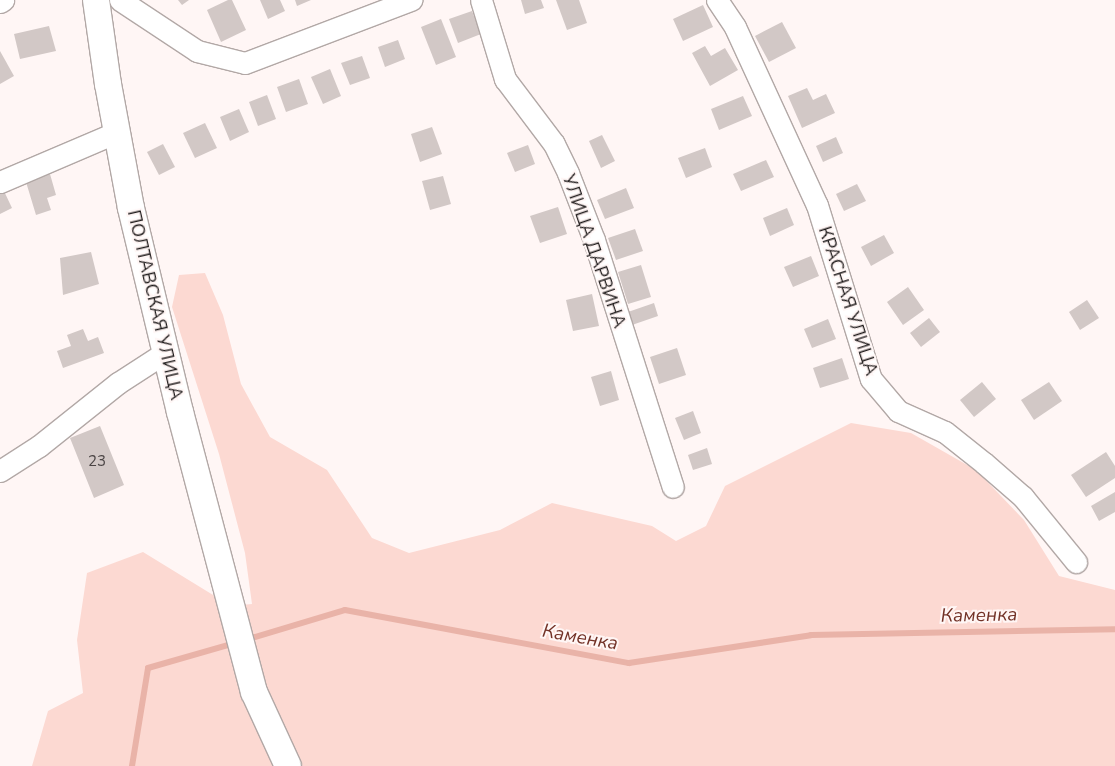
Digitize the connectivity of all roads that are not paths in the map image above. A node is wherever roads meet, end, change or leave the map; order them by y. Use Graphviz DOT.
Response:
graph roads {
  1 [pos="96,0"];
  2 [pos="120,0"];
  3 [pos="411,0"];
  4 [pos="481,0"];
  5 [pos="717,0"];
  6 [pos="117,132"];
  7 [pos="0,182"];
  8 [pos="166,352"];
  9 [pos="0,472"];
  10 [pos="673,487"];
  11 [pos="1076,562"];
  12 [pos="288,766"];
  1 -- 6 [label="street, ПОЛТАВСКАЯ УЛИЦА"];
  2 -- 3 [label="street"];
  4 -- 10 [label="street, УЛИЦА ДАРВИНА"];
  5 -- 11 [label="street, КРАСНАЯ УЛИЦА"];
  6 -- 7 [label="street"];
  6 -- 8 [label="street, ПОЛТАВСКАЯ УЛИЦА"];
  8 -- 9 [label="street"];
  8 -- 12 [label="street, ПОЛТАВСКАЯ УЛИЦА"];
}
